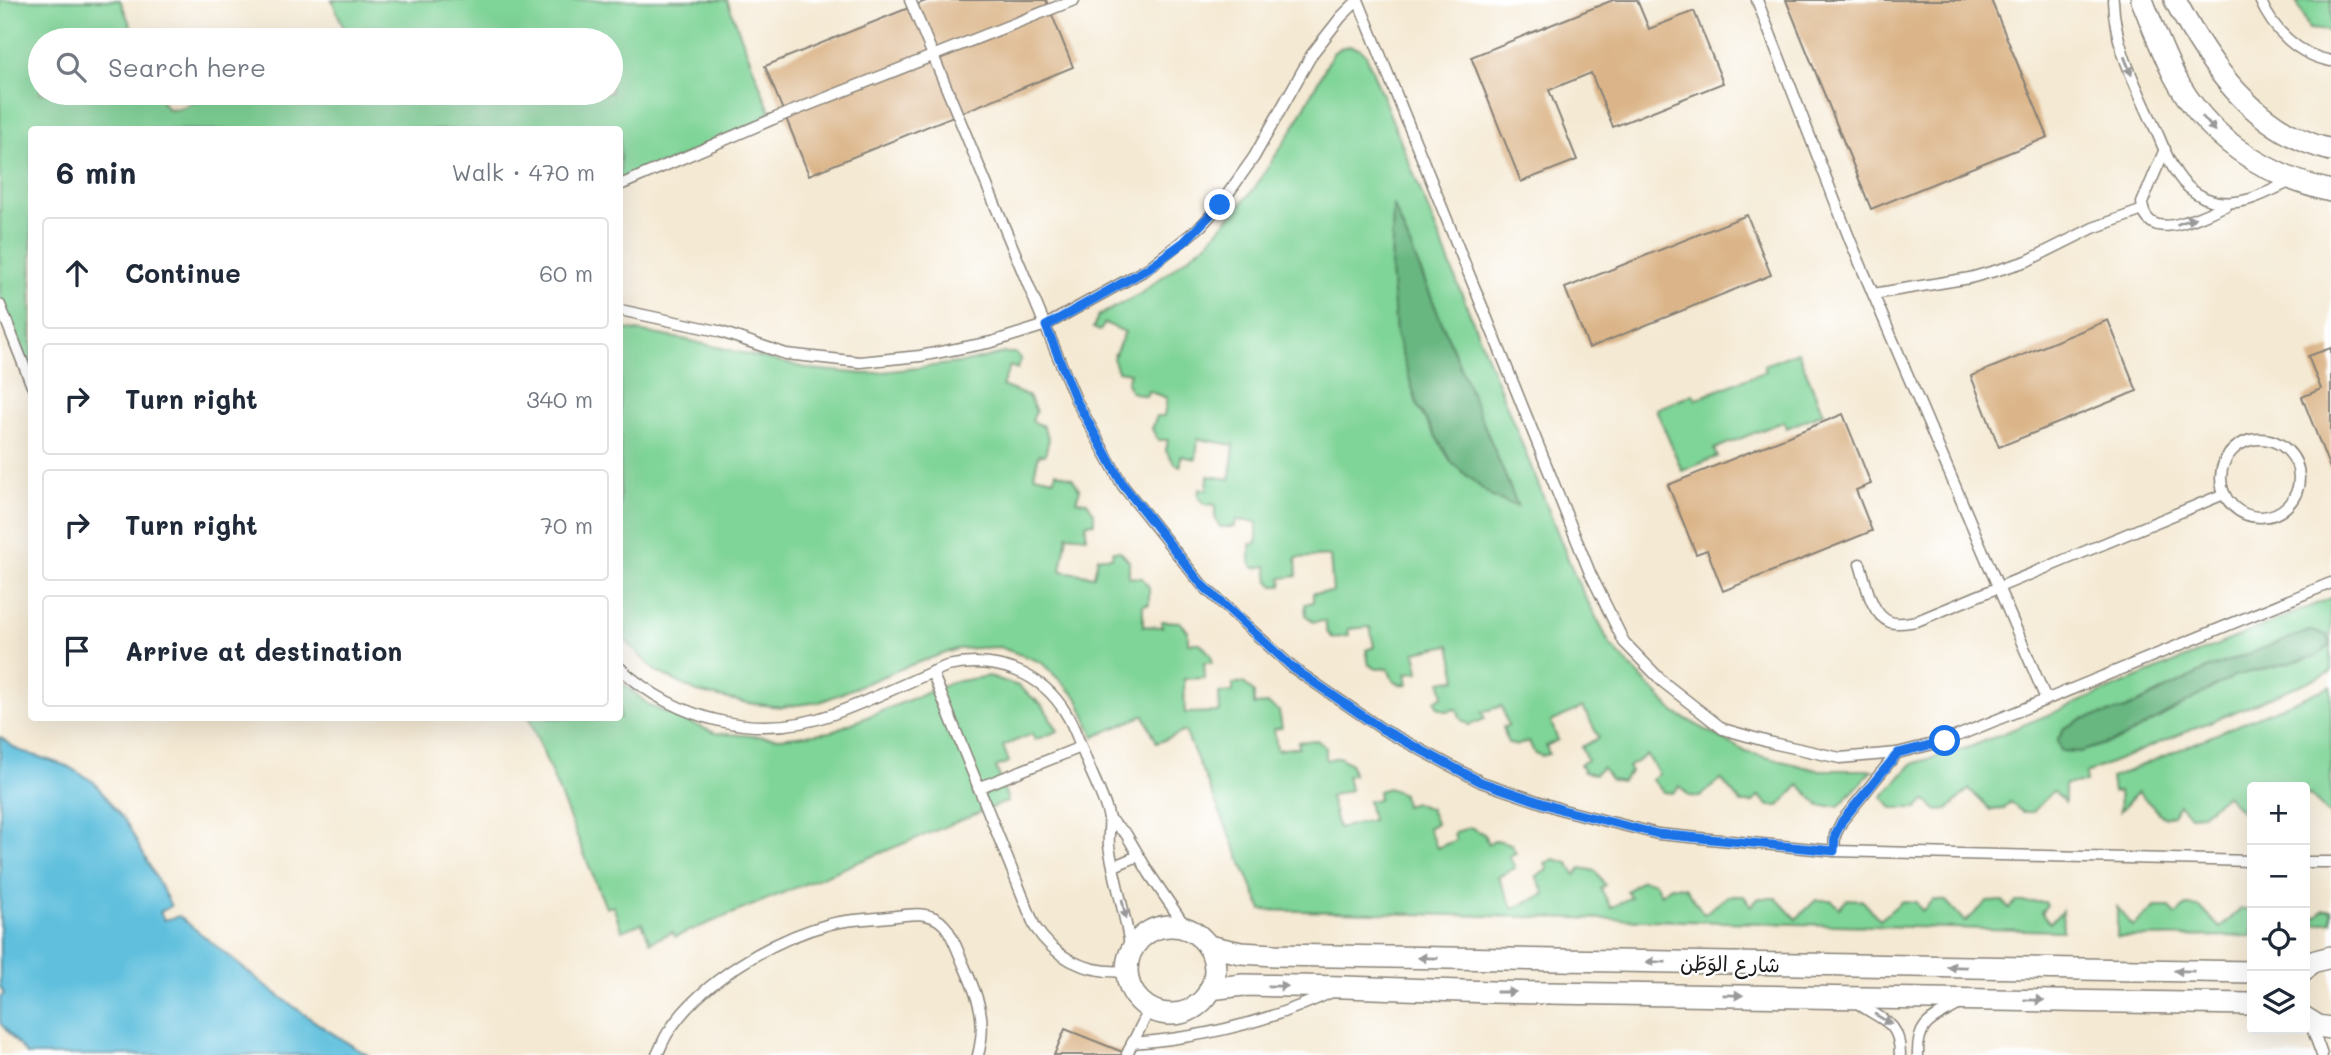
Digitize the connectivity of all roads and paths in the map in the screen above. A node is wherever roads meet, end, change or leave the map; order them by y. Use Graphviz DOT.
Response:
graph roads {
  1 [pos="910,0"];
  2 [pos="1074,0"];
  3 [pos="1358,0"];
  4 [pos="1757,0"];
  5 [pos="2113,0"];
  6 [pos="2142,0"];
  7 [pos="2175,0"];
  8 [pos="2192,0"];
  9 [pos="2260,0"];
  10 [pos="2196,37"];
  11 [pos="934,56"];
  12 [pos="2331,61"];
  13 [pos="2165,149"];
  14 [pos="2331,149"];
  15 [pos="2292,180"];
  16 [pos="623,185"];
  17 [pos="2331,191"];
  18 [pos="2231,203"];
  19 [pos="2143,210"];
  20 [pos="1873,294"];
  21 [pos="0,305"];
  22 [pos="623,311"];
  23 [pos="1046,326"];
  24 [pos="28,376"];
  25 [pos="2224,494"];
  26 [pos="1860,564"];
  27 [pos="2331,583"];
  28 [pos="1998,588"];
  29 [pos="623,670"];
  30 [pos="932,672"];
  31 [pos="2046,699"];
  32 [pos="1081,747"];
  33 [pos="1898,753"];
  34 [pos="978,788"];
  35 [pos="1109,819"];
  36 [pos="1834,851"];
  37 [pos="1138,856"];
  38 [pos="2247,861"];
  39 [pos="2310,862"];
  40 [pos="2331,862"];
  41 [pos="1114,866"];
  42 [pos="1187,929"];
  43 [pos="1208,946"];
  44 [pos="2331,957"];
  45 [pos="1129,961"];
  46 [pos="2310,964"];
  47 [pos="2247,972"];
  48 [pos="1344,987"];
  49 [pos="1210,989"];
  50 [pos="1850,997"];
  51 [pos="1966,999"];
  52 [pos="2247,1004"];
  53 [pos="1150,1008"];
  54 [pos="2315,1023"];
  55 [pos="1129,1049"];
  56 [pos="657,1055"];
  57 [pos="978,1055"];
  58 [pos="1900,1055"];
  59 [pos="1918,1055"];
  60 [pos="2322,1055"];
  1 -- 11 [label="lane"];
  2 -- 11 [label="lane"];
  3 -- 23 [label="lane"];
  3 -- 33 [label="lane"];
  4 -- 20 [label="lane"];
  5 -- 13 [label="lane, one-way"];
  6 -- 15 [label="street, one-way"];
  7 -- 10 [label="street"];
  8 -- 10 [label="street"];
  9 -- 12 [label="lane"];
  10 -- 14 [label="street"];
  11 -- 16 [label="lane"];
  11 -- 23 [label="lane"];
  13 -- 18 [label="lane"];
  13 -- 19 [label="lane"];
  15 -- 17 [label="street"];
  15 -- 18 [label="lane"];
  19 -- 18 [label="lane, one-way"];
  19 -- 20 [label="lane"];
  20 -- 28 [label="lane"];
  21 -- 24 [label="lane"];
  22 -- 23 [label="lane"];
  23 -- 36 [label="lane"];
  25 -- 25 [label="lane"];
  25 -- 28 [label="lane"];
  26 -- 28 [label="lane"];
  27 -- 31 [label="lane"];
  28 -- 31 [label="lane"];
  29 -- 30 [label="lane"];
  30 -- 32 [label="lane"];
  30 -- 34 [label="lane"];
  31 -- 33 [label="lane"];
  32 -- 34 [label="lane"];
  32 -- 35 [label="lane"];
  33 -- 36 [label="lane"];
  34 -- 45 [label="lane"];
  35 -- 37 [label="lane"];
  35 -- 41 [label="lane"];
  36 -- 38 [label="lane"];
  37 -- 41 [label="lane"];
  37 -- 42 [label="lane"];
  39 -- 40 [label="lane"];
  41 -- 45 [label="lane, one-way"];
  42 -- 43 [label="street"];
  42 -- 45 [label="street"];
  47 -- 43 [label="street, شارع الوَطَن, one-way"];
  43 -- 49 [label="street"];
  44 -- 46 [label="street"];
  45 -- 53 [label="street"];
  49 -- 48 [label="street, شارع الوَطَن, one-way"];
  48 -- 50 [label="street, شارع الوَطَن, one-way"];
  48 -- 55 [label="lane"];
  49 -- 53 [label="street"];
  50 -- 51 [label="street, شارع الوَطَن"];
  50 -- 58 [label="lane, one-way"];
  51 -- 52 [label="street, شارع الوَطَن, one-way"];
  51 -- 59 [label="lane"];
  53 -- 55 [label="lane"];
  54 -- 60 [label="lane"];
  56 -- 57 [label="lane"];
}
